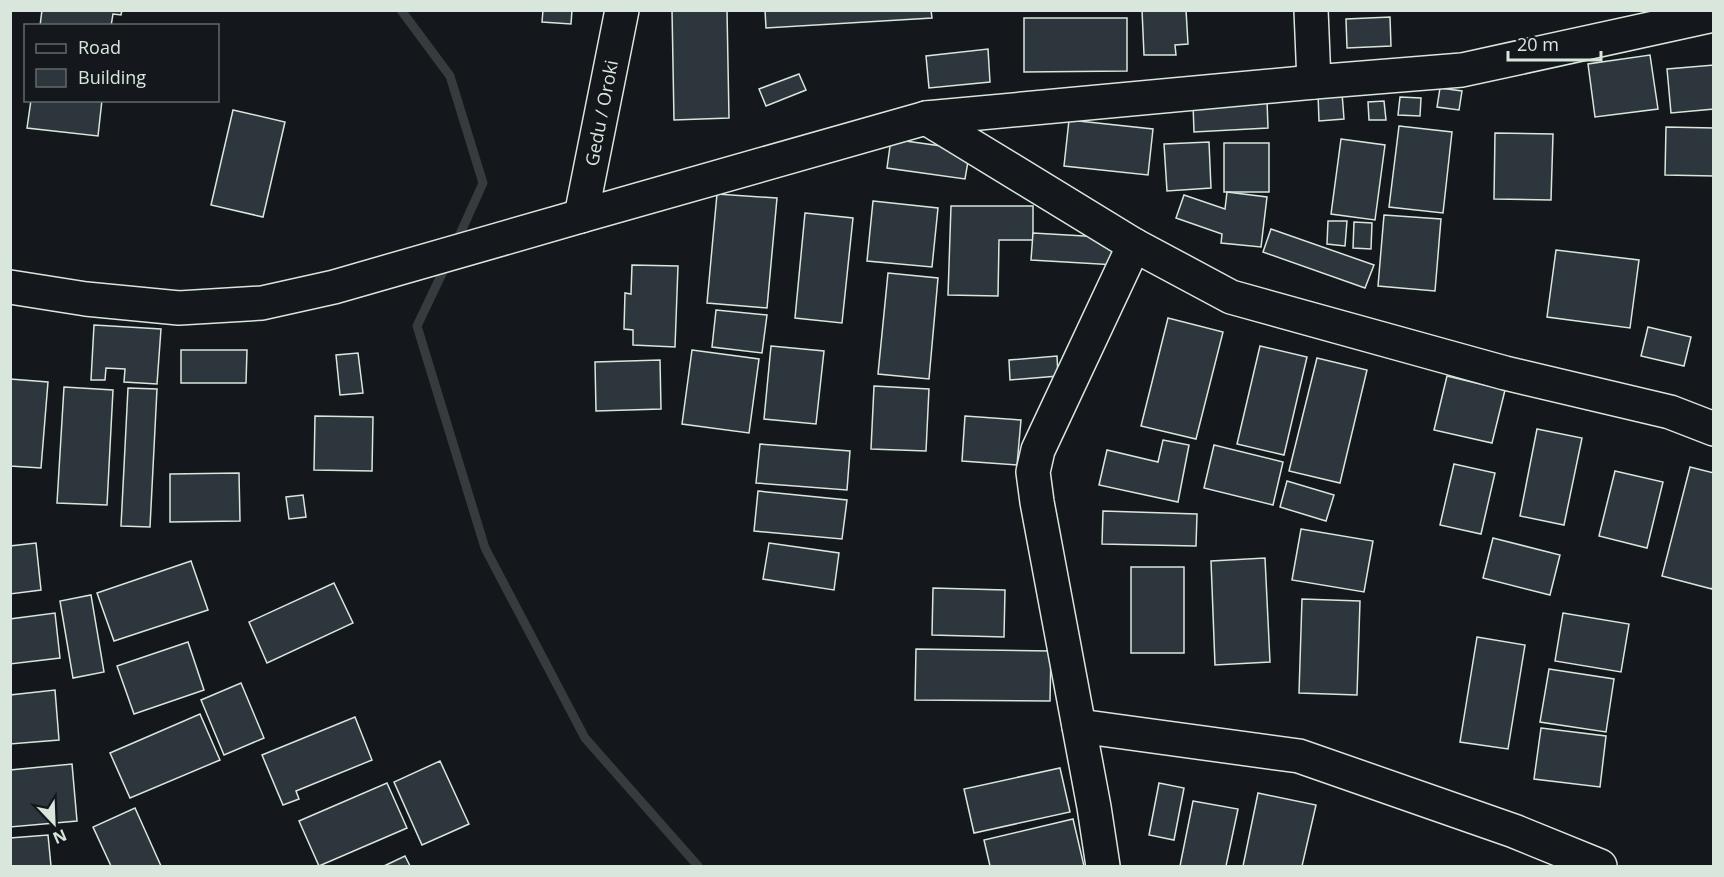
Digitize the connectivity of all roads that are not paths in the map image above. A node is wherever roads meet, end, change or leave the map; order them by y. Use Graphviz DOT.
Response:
graph roads {
  1 [pos="622,10"];
  2 [pos="1311,10"];
  3 [pos="1709,16"];
  4 [pos="1314,82"];
  5 [pos="926,118"];
  6 [pos="580,216"];
  7 [pos="1134,244"];
  8 [pos="10,287"];
  9 [pos="1713,429"];
  10 [pos="1079,726"];
  11 [pos="1103,867"];
  12 [pos="1600,867"];
  1 -- 6 [label="street, Gedu / Oroki"];
  2 -- 4 [label="street"];
  3 -- 4 [label="street"];
  4 -- 5 [label="street"];
  5 -- 6 [label="street"];
  5 -- 7 [label="street"];
  6 -- 8 [label="street"];
  7 -- 9 [label="street"];
  7 -- 10 [label="street"];
  10 -- 11 [label="street"];
  10 -- 12 [label="street"];
}
